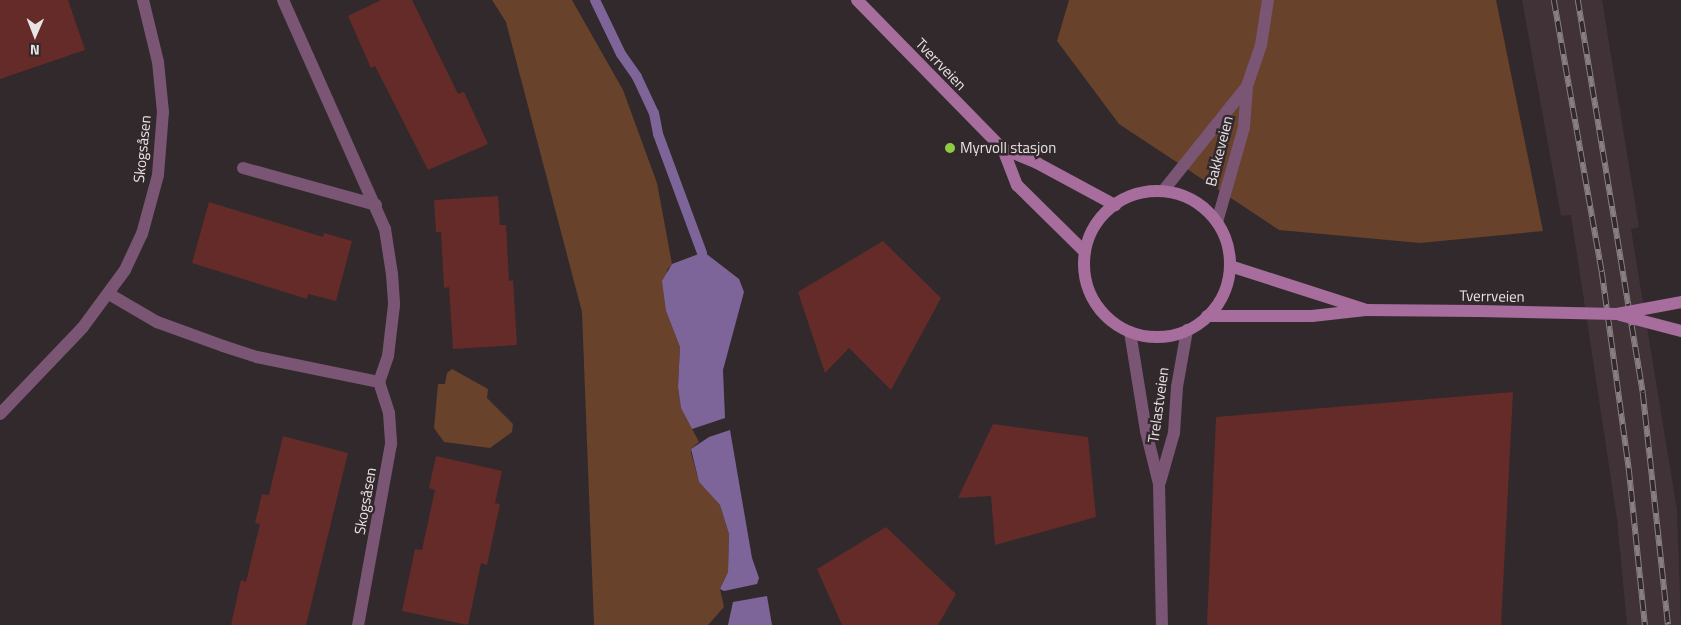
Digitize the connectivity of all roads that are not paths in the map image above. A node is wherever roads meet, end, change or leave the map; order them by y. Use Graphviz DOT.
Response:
graph roads {
  1 [pos="143,0"];
  2 [pos="283,0"];
  3 [pos="857,0"];
  4 [pos="1268,0"];
  5 [pos="1247,86"];
  6 [pos="1003,149"];
  7 [pos="242,168"];
  8 [pos="1162,191"];
  9 [pos="376,205"];
  10 [pos="1114,205"];
  11 [pos="1217,222"];
  12 [pos="1085,252"];
  13 [pos="1230,266"];
  14 [pos="109,294"];
  15 [pos="1681,302"];
  16 [pos="1366,310"];
  17 [pos="1617,314"];
  18 [pos="1207,316"];
  19 [pos="1187,330"];
  20 [pos="1681,331"];
  21 [pos="1130,332"];
  22 [pos="379,382"];
  23 [pos="0,414"];
  24 [pos="1160,484"];
  25 [pos="358,625"];
  26 [pos="1162,625"];
  1 -- 14 [label="street, Skogsåsen"];
  2 -- 9 [label="street"];
  3 -- 6 [label="main road, Tverrveien"];
  4 -- 5 [label="street, Bakkeveien"];
  5 -- 8 [label="street, Bakkeveien"];
  5 -- 11 [label="street, Bakkeveien"];
  6 -- 10 [label="main road, Tverrveien"];
  6 -- 12 [label="main road, Tverrveien"];
  7 -- 9 [label="street"];
  8 -- 10 [label="main road"];
  8 -- 11 [label="main road"];
  9 -- 22 [label="street"];
  10 -- 12 [label="main road"];
  11 -- 13 [label="main road"];
  12 -- 21 [label="main road"];
  13 -- 16 [label="main road, Tverrveien"];
  13 -- 18 [label="main road"];
  14 -- 22 [label="street"];
  14 -- 23 [label="street, Skogsåsen"];
  15 -- 17 [label="main road, Tverrveien, bridge"];
  16 -- 17 [label="main road, Tverrveien, bridge"];
  16 -- 18 [label="main road, Tverrveien"];
  17 -- 20 [label="main road, Tverrveien, bridge"];
  18 -- 19 [label="main road"];
  19 -- 21 [label="main road"];
  19 -- 24 [label="street, Trelastveien"];
  21 -- 24 [label="street, Trelastveien"];
  22 -- 25 [label="street, Skogsåsen"];
  24 -- 26 [label="street, Trelastveien"];
}
